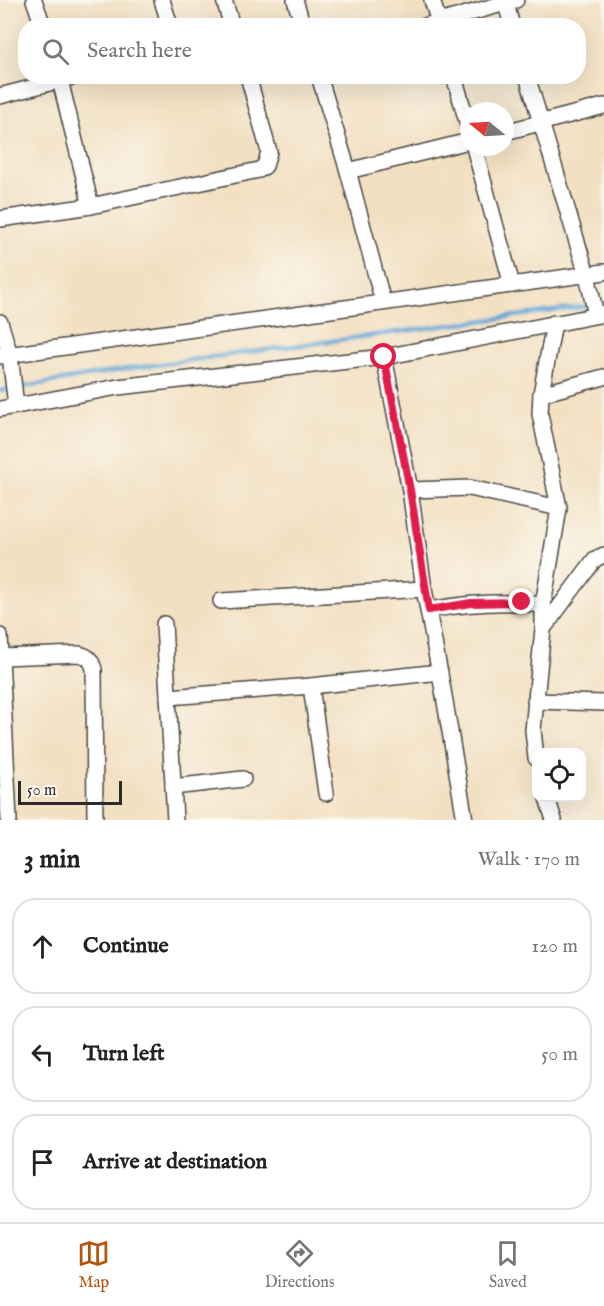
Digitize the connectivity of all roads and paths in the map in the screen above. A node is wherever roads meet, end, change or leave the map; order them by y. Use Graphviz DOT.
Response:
graph roads {
  1 [pos="34,0"];
  2 [pos="162,0"];
  3 [pos="224,0"];
  4 [pos="295,0"];
  5 [pos="432,0"];
  6 [pos="509,1"];
  7 [pos="40,18"];
  8 [pos="168,18"];
  9 [pos="230,18"];
  10 [pos="301,18"];
  11 [pos="434,18"];
  12 [pos="454,18"];
  13 [pos="511,18"];
  14 [pos="40,84"];
  15 [pos="61,84"];
  16 [pos="251,84"];
  17 [pos="321,84"];
  18 [pos="456,84"];
  19 [pos="528,84"];
  20 [pos="0,96"];
  21 [pos="461,102"];
  22 [pos="604,106"];
  23 [pos="540,123"];
  24 [pos="514,130"];
  25 [pos="460,143"];
  26 [pos="476,156"];
  27 [pos="348,171"];
  28 [pos="91,206"];
  29 [pos="0,219"];
  30 [pos="604,272"];
  31 [pos="588,283"];
  32 [pos="512,285"];
  33 [pos="383,302"];
  34 [pos="598,313"];
  35 [pos="0,322"];
  36 [pos="554,323"];
  37 [pos="5,356"];
  38 [pos="384,357"];
  39 [pos="604,377"];
  40 [pos="541,394"];
  41 [pos="16,401"];
  42 [pos="0,409"];
  43 [pos="410,490"];
  44 [pos="559,508"];
  45 [pos="604,555"];
  46 [pos="424,588"];
  47 [pos="221,601"];
  48 [pos="543,605"];
  49 [pos="429,610"];
  50 [pos="164,624"];
  51 [pos="543,629"];
  52 [pos="0,636"];
  53 [pos="2,665"];
  54 [pos="440,672"];
  55 [pos="311,686"];
  56 [pos="168,697"];
  57 [pos="535,701"];
  58 [pos="604,703"];
  59 [pos="536,748"];
  60 [pos="3,758"];
  61 [pos="243,779"];
  62 [pos="173,787"];
  63 [pos="326,793"];
  64 [pos="548,802"];
  65 [pos="6,814"];
  66 [pos="95,820"];
  67 [pos="175,820"];
  68 [pos="465,820"];
  69 [pos="554,820"];
  1 -- 7 [label="street"];
  2 -- 8 [label="street"];
  3 -- 9 [label="street"];
  4 -- 10 [label="street"];
  5 -- 11 [label="street"];
  6 -- 12 [label="street"];
  6 -- 13 [label="street"];
  14 -- 20 [label="street"];
  15 -- 28 [label="street"];
  16 -- 28 [label="street"];
  17 -- 27 [label="street"];
  18 -- 21 [label="street"];
  19 -- 23 [label="street"];
  22 -- 23 [label="street"];
  23 -- 24 [label="street"];
  23 -- 31 [label="street"];
  25 -- 27 [label="street"];
  26 -- 32 [label="street"];
  27 -- 33 [label="street"];
  28 -- 29 [label="street"];
  30 -- 31 [label="street"];
  31 -- 32 [label="street"];
  31 -- 34 [label="street"];
  32 -- 33 [label="street"];
  33 -- 37 [label="street"];
  34 -- 36 [label="street"];
  35 -- 37 [label="street"];
  36 -- 38 [label="street"];
  36 -- 40 [label="street"];
  37 -- 41 [label="street"];
  38 -- 41 [label="street"];
  38 -- 43 [label="street"];
  39 -- 40 [label="street"];
  40 -- 44 [label="street"];
  41 -- 42 [label="street"];
  43 -- 44 [label="street"];
  43 -- 46 [label="street"];
  44 -- 48 [label="street"];
  45 -- 51 [label="street"];
  46 -- 47 [label="street"];
  46 -- 49 [label="street"];
  48 -- 49 [label="street"];
  48 -- 51 [label="street"];
  49 -- 54 [label="street"];
  50 -- 56 [label="street"];
  51 -- 57 [label="street"];
  52 -- 53 [label="street"];
  53 -- 60 [label="street"];
  53 -- 66 [label="street"];
  54 -- 55 [label="street"];
  54 -- 68 [label="street"];
  55 -- 56 [label="street"];
  55 -- 63 [label="street"];
  56 -- 62 [label="street"];
  57 -- 58 [label="street"];
  57 -- 59 [label="street"];
  60 -- 65 [label="street"];
  61 -- 62 [label="street"];
  62 -- 67 [label="street"];
  64 -- 69 [label="street"];
}
